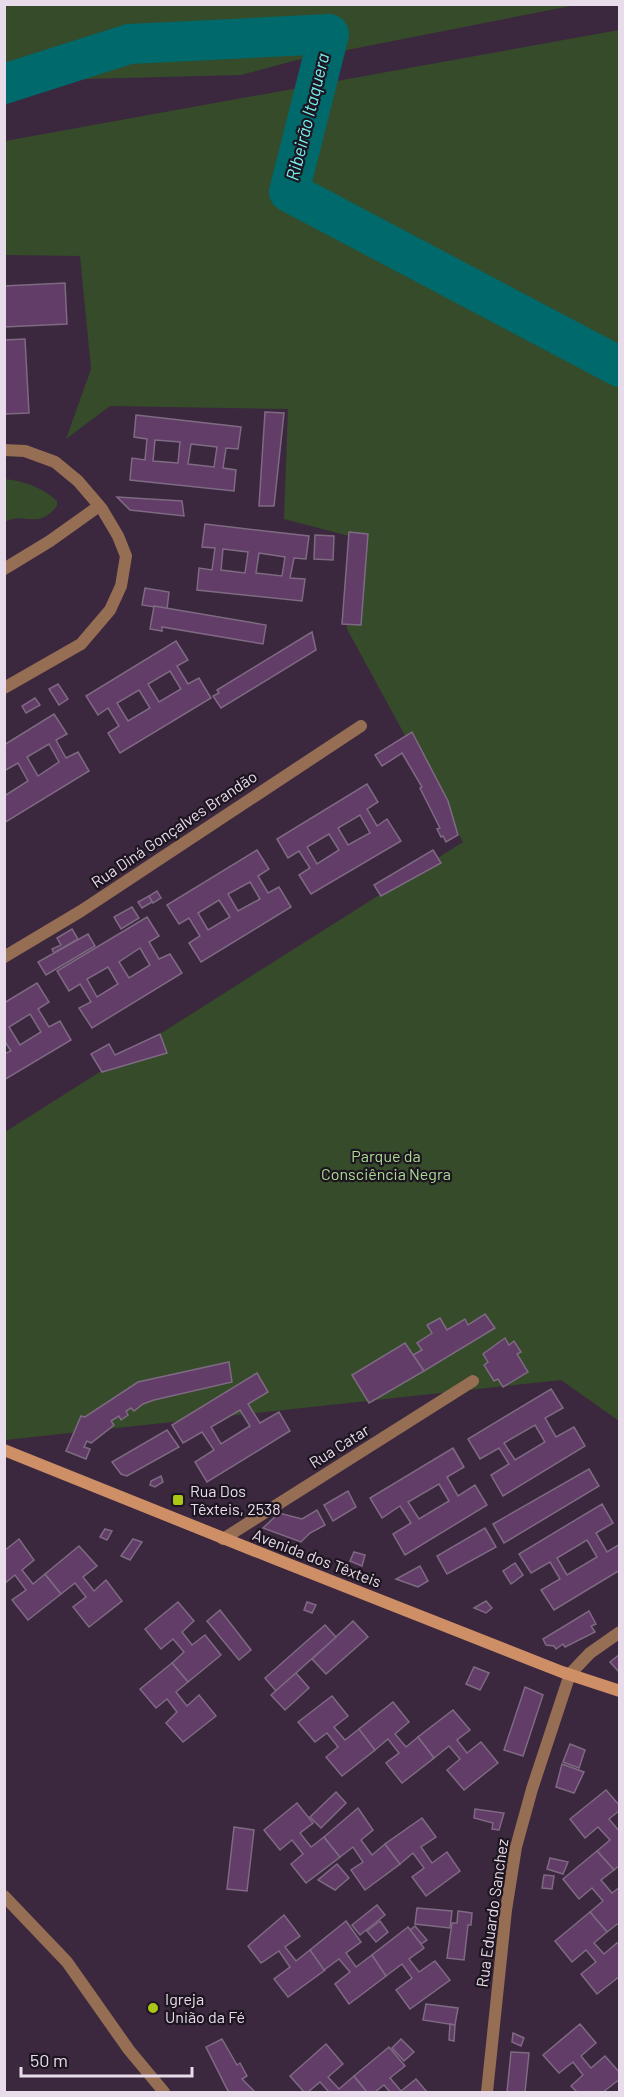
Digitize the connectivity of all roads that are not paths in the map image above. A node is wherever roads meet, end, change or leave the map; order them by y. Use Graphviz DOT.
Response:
graph roads {
  1 [pos="4,450"];
  2 [pos="99,506"];
  3 [pos="4,569"];
  4 [pos="4,688"];
  5 [pos="361,726"];
  6 [pos="4,957"];
  7 [pos="473,1381"];
  8 [pos="4,1450"];
  9 [pos="223,1539"];
  10 [pos="620,1632"];
  11 [pos="570,1674"];
  12 [pos="620,1691"];
  13 [pos="4,1896"];
  14 [pos="164,2092"];
  15 [pos="487,2092"];
  1 -- 2 [label="street"];
  2 -- 3 [label="street"];
  2 -- 4 [label="street"];
  5 -- 6 [label="street, Rua Diná Gonçalves Brandão"];
  7 -- 9 [label="street, Rua Catar"];
  8 -- 9 [label="street, Avenida dos Têxteis"];
  9 -- 11 [label="street, Avenida dos Têxteis"];
  10 -- 11 [label="street"];
  11 -- 12 [label="street, Avenida dos Têxteis"];
  11 -- 15 [label="street, Rua Eduardo Sanchez"];
  13 -- 14 [label="street"];
}
